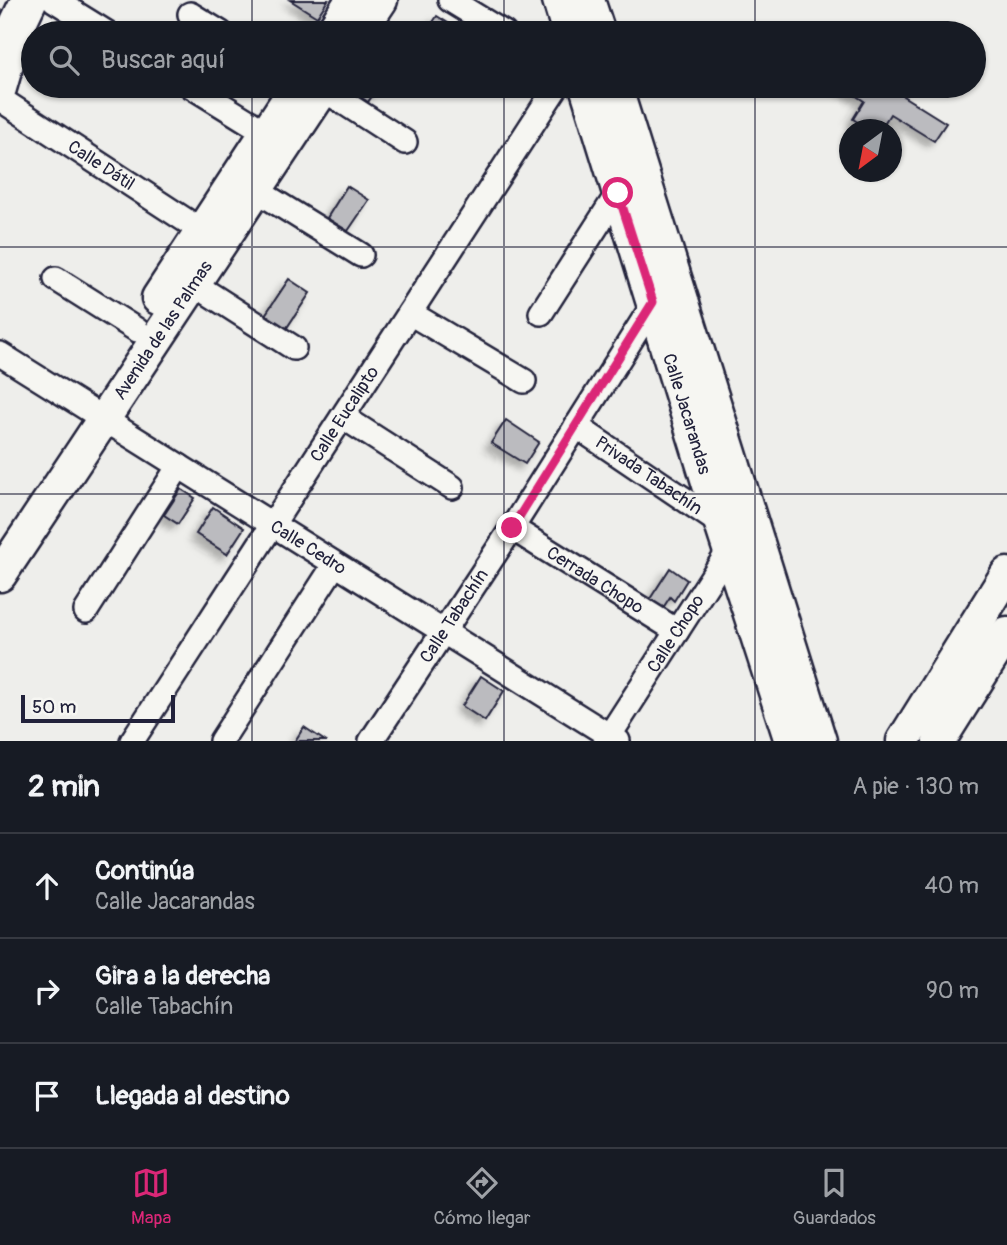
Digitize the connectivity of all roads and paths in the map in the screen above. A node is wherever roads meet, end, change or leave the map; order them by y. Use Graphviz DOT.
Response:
graph roads {
  1 [pos="54,0"];
  2 [pos="352,0"];
  3 [pos="381,0"];
  4 [pos="450,0"];
  5 [pos="559,0"];
  6 [pos="589,0"];
  7 [pos="25,9"];
  8 [pos="190,14"];
  9 [pos="88,21"];
  10 [pos="201,21"];
  11 [pos="339,21"];
  12 [pos="367,21"];
  13 [pos="484,21"];
  14 [pos="565,21"];
  15 [pos="595,21"];
  16 [pos="21,22"];
  17 [pos="0,61"];
  18 [pos="0,88"];
  19 [pos="210,98"];
  20 [pos="304,98"];
  21 [pos="309,98"];
  22 [pos="333,98"];
  23 [pos="549,98"];
  24 [pos="590,98"];
  25 [pos="619,98"];
  26 [pos="0,99"];
  27 [pos="267,133"];
  28 [pos="405,142"];
  29 [pos="256,190"];
  30 [pos="618,193"];
  31 [pos="202,231"];
  32 [pos="361,255"];
  33 [pos="56,279"];
  34 [pos="676,281"];
  35 [pos="194,284"];
  36 [pos="653,302"];
  37 [pos="410,313"];
  38 [pos="541,313"];
  39 [pos="137,330"];
  40 [pos="294,348"];
  41 [pos="0,355"];
  42 [pos="524,381"];
  43 [pos="95,414"];
  44 [pos="343,417"];
  45 [pos="576,426"];
  46 [pos="179,466"];
  47 [pos="452,487"];
  48 [pos="272,525"];
  49 [pos="512,528"];
  50 [pos="735,537"];
  51 [pos="0,538"];
  52 [pos="335,564"];
  53 [pos="1007,574"];
  54 [pos="0,575"];
  55 [pos="86,611"];
  56 [pos="677,631"];
  57 [pos="444,632"];
  58 [pos="1003,646"];
  59 [pos="611,739"];
  60 [pos="132,741"];
  61 [pos="221,741"];
  62 [pos="371,741"];
  63 [pos="792,741"];
  64 [pos="820,741"];
  65 [pos="903,741"];
  66 [pos="939,741"];
  1 -- 9 [label="street"];
  2 -- 11 [label="street"];
  3 -- 12 [label="street"];
  4 -- 13 [label="street"];
  5 -- 14 [label="street"];
  6 -- 15 [label="street"];
  7 -- 17 [label="main road"];
  8 -- 10 [label="street"];
  16 -- 18 [label="street"];
  19 -- 27 [label="street"];
  20 -- 27 [label="street, Avenida de las Palmas"];
  21 -- 29 [label="street, Avenida de las Palmas"];
  22 -- 28 [label="street"];
  23 -- 37 [label="street, Calle Eucalipto"];
  24 -- 30 [label="street, Calle Jacarandas"];
  25 -- 34 [label="street, Calle Jacarandas"];
  26 -- 31 [label="street, Calle Dátil"];
  27 -- 31 [label="street, Avenida de las Palmas"];
  29 -- 32 [label="street"];
  29 -- 35 [label="street, Avenida de las Palmas"];
  30 -- 36 [label="street, Calle Jacarandas"];
  30 -- 38 [label="street"];
  31 -- 39 [label="street, Avenida de las Palmas"];
  33 -- 39 [label="street"];
  34 -- 36 [label="street, Calle Tabachín"];
  34 -- 50 [label="street, Calle Jacarandas"];
  35 -- 40 [label="street"];
  35 -- 43 [label="street, Avenida de las Palmas"];
  36 -- 45 [label="street, Calle Tabachín"];
  36 -- 50 [label="street, Calle Jacarandas"];
  37 -- 42 [label="street"];
  37 -- 44 [label="street, Calle Eucalipto"];
  39 -- 43 [label="street, Avenida de las Palmas"];
  41 -- 43 [label="street, Calle Cedro"];
  43 -- 46 [label="street, Calle Cedro"];
  43 -- 51 [label="street, Avenida de las Palmas"];
  43 -- 54 [label="street, Avenida de las Palmas"];
  44 -- 47 [label="street"];
  44 -- 48 [label="street, Calle Eucalipto"];
  45 -- 49 [label="street, Calle Tabachín"];
  45 -- 50 [label="street, Privada Tabachín"];
  46 -- 48 [label="street, Calle Cedro"];
  46 -- 55 [label="street"];
  48 -- 52 [label="street, Calle Cedro"];
  48 -- 60 [label="street, Calle Eucalipto"];
  49 -- 56 [label="street, Cerrada Chopo"];
  49 -- 57 [label="street, Calle Tabachín"];
  50 -- 56 [label="street, Calle Chopo"];
  50 -- 63 [label="street, Calle Jacarandas"];
  50 -- 64 [label="street, Calle Jacarandas"];
  52 -- 57 [label="street, Calle Cedro"];
  52 -- 61 [label="street"];
  53 -- 65 [label="street"];
  56 -- 59 [label="street, Calle Chopo"];
  57 -- 59 [label="street, Calle Cedro"];
  57 -- 62 [label="street, Calle Tabachín"];
  58 -- 66 [label="street"];
}
